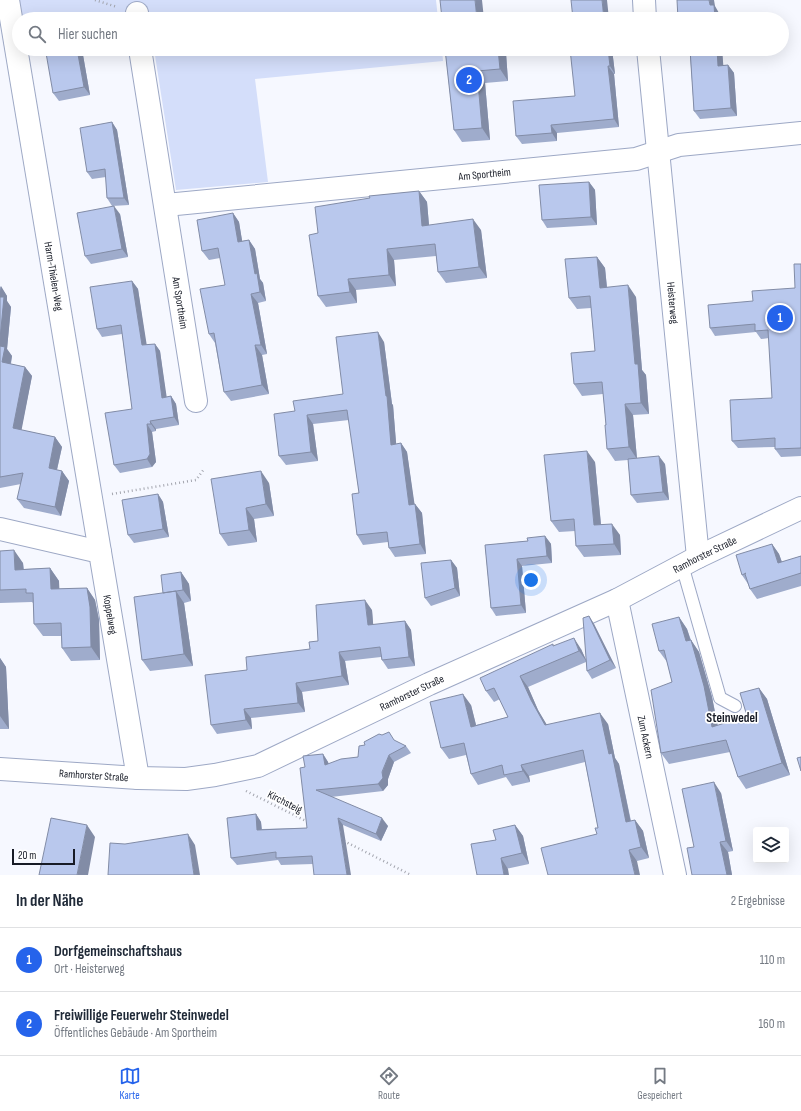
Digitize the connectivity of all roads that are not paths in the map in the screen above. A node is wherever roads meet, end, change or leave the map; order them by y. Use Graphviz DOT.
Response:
graph roads {
  1 [pos="8,0"];
  2 [pos="644,0"];
  3 [pos="645,12"];
  4 [pos="12,24"];
  5 [pos="17,56"];
  6 [pos="141,56"];
  7 [pos="649,56"];
  8 [pos="801,133"];
  9 [pos="658,151"];
  10 [pos="166,205"];
  11 [pos="196,400"];
  12 [pos="801,508"];
  13 [pos="0,529"];
  14 [pos="100,552"];
  15 [pos="690,561"];
  16 [pos="617,600"];
  17 [pos="735,706"];
  18 [pos="0,769"];
  19 [pos="138,778"];
  20 [pos="675,875"];
  1 -- 4 [label="street, Harm-Thielen-Weg"];
  2 -- 3 [label="street"];
  5 -- 14 [label="street, Harm-Thielen-Weg"];
  6 -- 10 [label="street, Am Sportheim"];
  7 -- 9 [label="street, Heisterweg"];
  8 -- 9 [label="street, Am Sportheim"];
  9 -- 10 [label="street, Am Sportheim"];
  9 -- 15 [label="street, Heisterweg"];
  10 -- 11 [label="street, Am Sportheim"];
  12 -- 15 [label="street, Ramhorster Straße"];
  13 -- 14 [label="street"];
  14 -- 19 [label="street, Koppelweg"];
  15 -- 16 [label="street, Ramhorster Straße"];
  15 -- 17 [label="lane"];
  16 -- 19 [label="street, Ramhorster Straße"];
  16 -- 20 [label="street, Zum Ackern"];
  18 -- 19 [label="street, Ramhorster Straße"];
}
